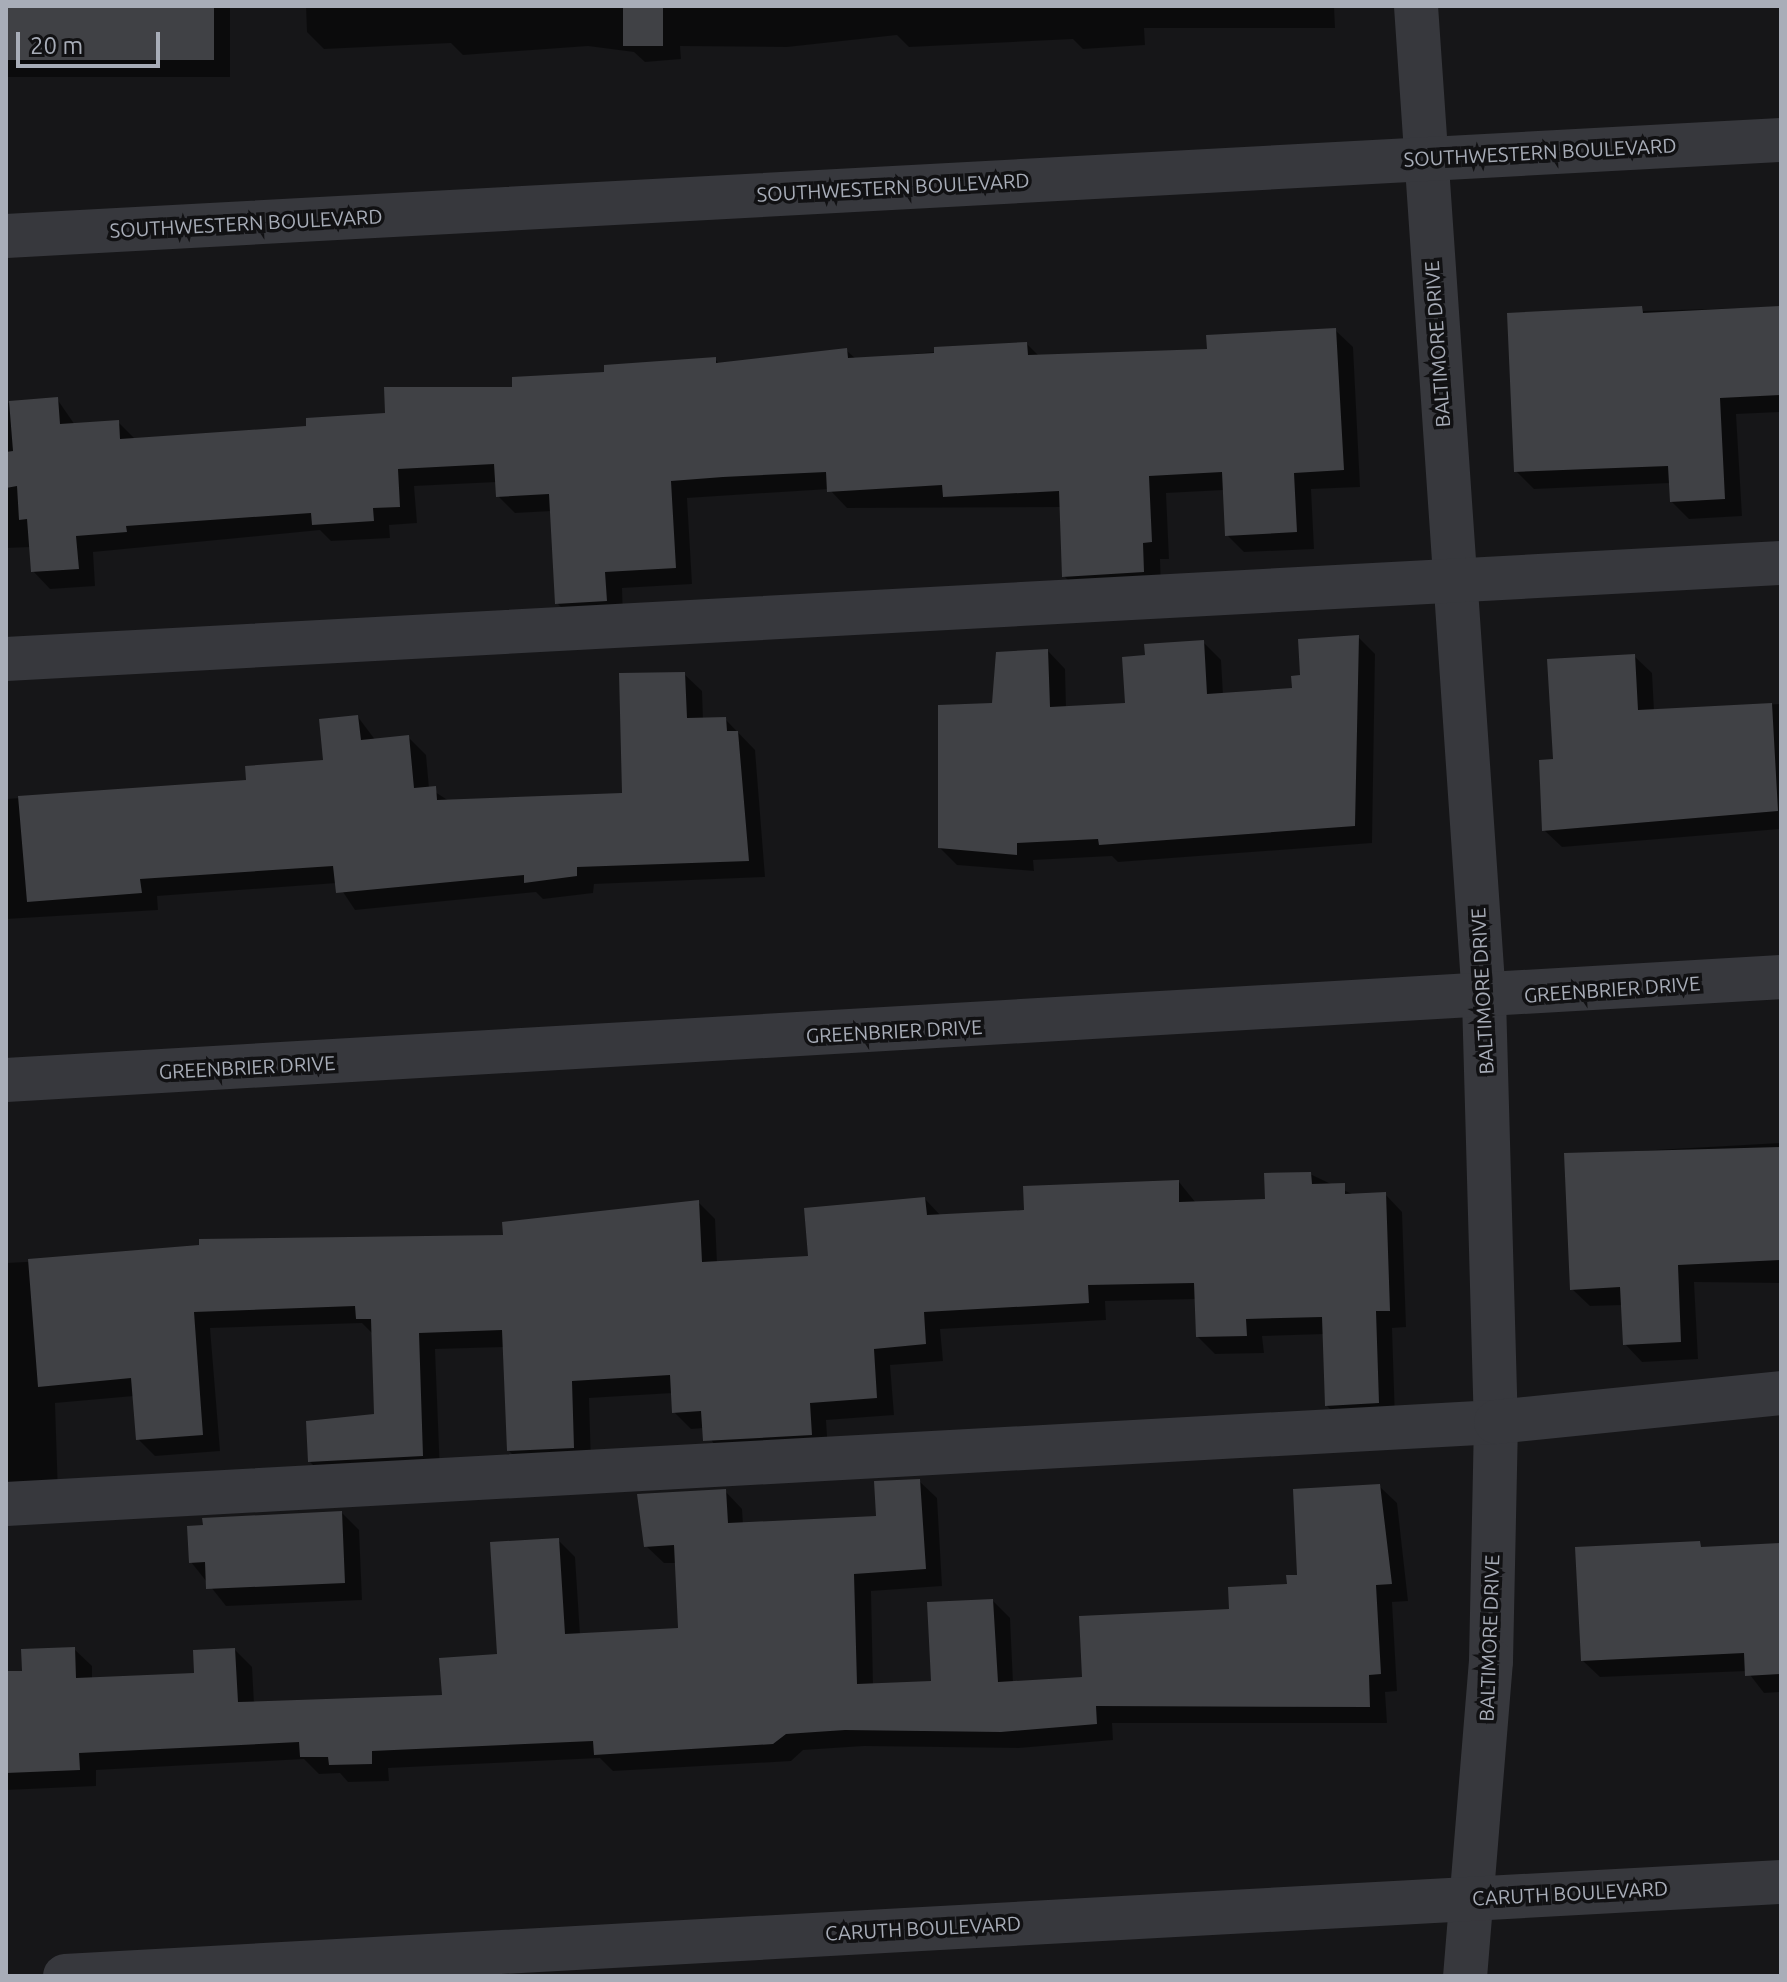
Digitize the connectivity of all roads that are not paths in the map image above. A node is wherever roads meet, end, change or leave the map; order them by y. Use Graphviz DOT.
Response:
graph roads {
  1 [pos="1416,6"];
  2 [pos="1781,140"];
  3 [pos="1425,157"];
  4 [pos="6,236"];
  5 [pos="1781,563"];
  6 [pos="1453,577"];
  7 [pos="6,659"];
  8 [pos="1781,977"];
  9 [pos="1484,999"];
  10 [pos="6,1080"];
  11 [pos="1781,1393"];
  12 [pos="1496,1422"];
  13 [pos="6,1504"];
  14 [pos="1781,1882"];
  15 [pos="1473,1898"];
  16 [pos="65,1976"];
  17 [pos="1465,1976"];
  1 -- 3 [label="street, BALTIMORE DRIVE"];
  2 -- 3 [label="street, SOUTHWESTERN BOULEVARD"];
  3 -- 4 [label="street, SOUTHWESTERN BOULEVARD"];
  3 -- 6 [label="street, BALTIMORE DRIVE"];
  5 -- 6 [label="street"];
  6 -- 7 [label="street"];
  6 -- 9 [label="street, BALTIMORE DRIVE"];
  8 -- 9 [label="street, GREENBRIER DRIVE"];
  9 -- 10 [label="street, GREENBRIER DRIVE"];
  9 -- 12 [label="street, BALTIMORE DRIVE"];
  11 -- 12 [label="street"];
  12 -- 13 [label="street"];
  12 -- 15 [label="street, BALTIMORE DRIVE"];
  14 -- 15 [label="street, CARUTH BOULEVARD"];
  15 -- 16 [label="street, CARUTH BOULEVARD"];
  15 -- 17 [label="street, BALTIMORE DRIVE"];
}
